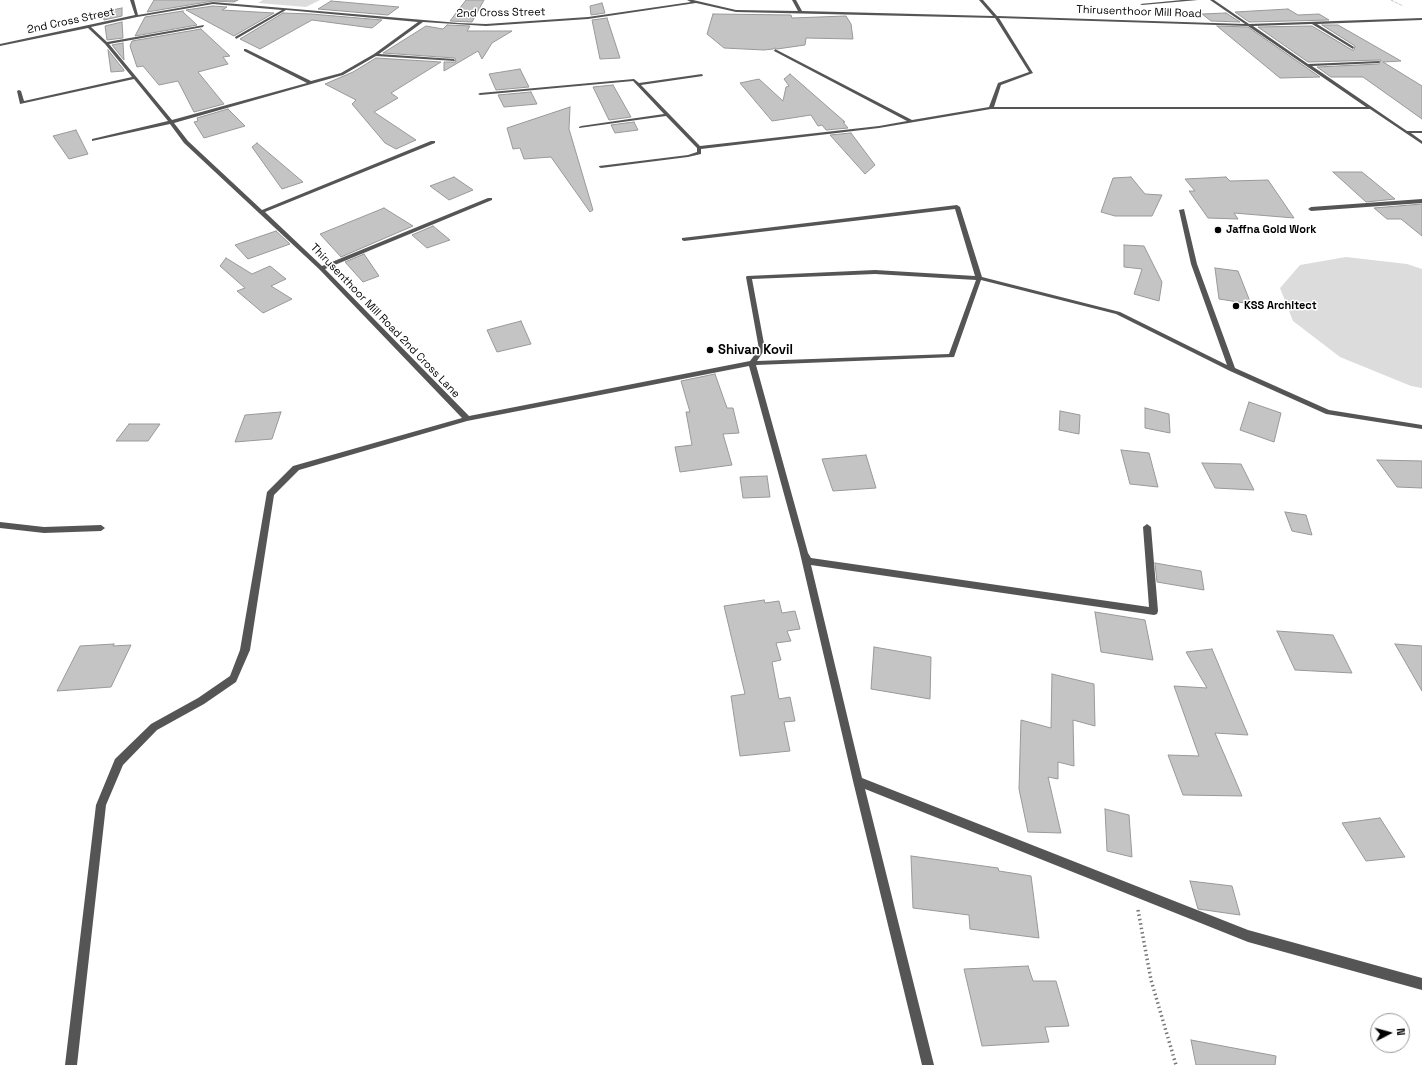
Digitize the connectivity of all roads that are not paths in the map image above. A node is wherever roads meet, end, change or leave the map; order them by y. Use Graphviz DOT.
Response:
graph roads {
  1 [pos="132,0"];
  2 [pos="219,0"];
  3 [pos="689,0"];
  4 [pos="794,0"];
  5 [pos="981,0"];
  6 [pos="1196,0"];
  7 [pos="1212,0"];
  8 [pos="695,2"];
  9 [pos="213,3"];
  10 [pos="1142,4"];
  11 [pos="286,9"];
  12 [pos="800,13"];
  13 [pos="137,16"];
  14 [pos="996,16"];
  15 [pos="1422,19"];
  16 [pos="423,20"];
  17 [pos="1312,23"];
  18 [pos="1248,25"];
  19 [pos="203,26"];
  20 [pos="90,27"];
  21 [pos="236,38"];
  22 [pos="106,43"];
  23 [pos="0,46"];
  24 [pos="1353,48"];
  25 [pos="245,50"];
  26 [pos="775,50"];
  27 [pos="375,55"];
  28 [pos="454,60"];
  29 [pos="1379,62"];
  30 [pos="1308,65"];
  31 [pos="702,75"];
  32 [pos="135,78"];
  33 [pos="311,83"];
  34 [pos="638,84"];
  35 [pos="19,91"];
  36 [pos="480,94"];
  37 [pos="991,108"];
  38 [pos="1371,108"];
  39 [pos="667,115"];
  40 [pos="171,122"];
  41 [pos="910,122"];
  42 [pos="581,128"];
  43 [pos="1406,132"];
  44 [pos="1422,132"];
  45 [pos="94,140"];
  46 [pos="433,142"];
  47 [pos="1422,143"];
  48 [pos="699,148"];
  49 [pos="602,167"];
  50 [pos="490,199"];
  51 [pos="1422,201"];
  52 [pos="1311,209"];
  53 [pos="1182,210"];
  54 [pos="261,212"];
  55 [pos="684,239"];
  56 [pos="321,268"];
  57 [pos="979,278"];
  58 [pos="752,363"];
  59 [pos="1232,370"];
  60 [pos="467,419"];
  61 [pos="1422,427"];
  62 [pos="0,525"];
  63 [pos="101,528"];
  64 [pos="1147,528"];
  65 [pos="803,549"];
  66 [pos="858,781"];
  67 [pos="1422,984"];
  68 [pos="71,1065"];
  69 [pos="928,1065"];
  1 -- 13 [label="street"];
  2 -- 9 [label="street"];
  3 -- 8 [label="street, Thirusenthoor Mill Road"];
  4 -- 12 [label="street"];
  5 -- 14 [label="street"];
  6 -- 10 [label="street"];
  7 -- 18 [label="street"];
  8 -- 12 [label="street, Thirusenthoor Mill Road"];
  8 -- 16 [label="street, 2nd Cross Street"];
  9 -- 11 [label="street, 2nd Cross Street"];
  9 -- 13 [label="street, 2nd Cross Street"];
  11 -- 16 [label="street, 2nd Cross Street"];
  11 -- 21 [label="street"];
  12 -- 14 [label="street, Thirusenthoor Mill Road"];
  13 -- 20 [label="street, 2nd Cross Street"];
  14 -- 18 [label="street, Thirusenthoor Mill Road"];
  14 -- 37 [label="street"];
  15 -- 17 [label="street, Thirusenthoor Mill Road"];
  16 -- 27 [label="street"];
  17 -- 18 [label="street, Thirusenthoor Mill Road"];
  17 -- 24 [label="street"];
  18 -- 30 [label="street"];
  19 -- 22 [label="street"];
  20 -- 22 [label="street, Thirusenthoor Mill Road 2nd Cross Lane"];
  20 -- 23 [label="street, 2nd Cross Street"];
  22 -- 32 [label="street, Thirusenthoor Mill Road 2nd Cross Lane"];
  25 -- 33 [label="street"];
  26 -- 41 [label="street"];
  27 -- 28 [label="street"];
  27 -- 33 [label="street"];
  29 -- 30 [label="street"];
  30 -- 38 [label="street"];
  31 -- 34 [label="street"];
  32 -- 35 [label="street"];
  32 -- 40 [label="street, Thirusenthoor Mill Road 2nd Cross Lane"];
  33 -- 40 [label="street"];
  34 -- 36 [label="street"];
  34 -- 39 [label="street"];
  37 -- 38 [label="street"];
  37 -- 41 [label="street"];
  38 -- 43 [label="street"];
  39 -- 42 [label="street"];
  39 -- 48 [label="street"];
  40 -- 45 [label="street"];
  40 -- 54 [label="street, Thirusenthoor Mill Road 2nd Cross Lane"];
  41 -- 48 [label="street"];
  43 -- 44 [label="street"];
  43 -- 47 [label="street"];
  46 -- 54 [label="street"];
  48 -- 49 [label="street"];
  50 -- 56 [label="street"];
  51 -- 52 [label="street"];
  53 -- 59 [label="street"];
  54 -- 56 [label="street, Thirusenthoor Mill Road 2nd Cross Lane"];
  55 -- 57 [label="street"];
  56 -- 60 [label="street, Thirusenthoor Mill Road 2nd Cross Lane"];
  57 -- 58 [label="street"];
  57 -- 58 [label="street"];
  57 -- 59 [label="street"];
  58 -- 60 [label="street"];
  58 -- 65 [label="street"];
  59 -- 61 [label="street"];
  60 -- 68 [label="street"];
  62 -- 63 [label="street"];
  64 -- 65 [label="street"];
  65 -- 66 [label="street"];
  66 -- 67 [label="street"];
  66 -- 69 [label="street"];
}
